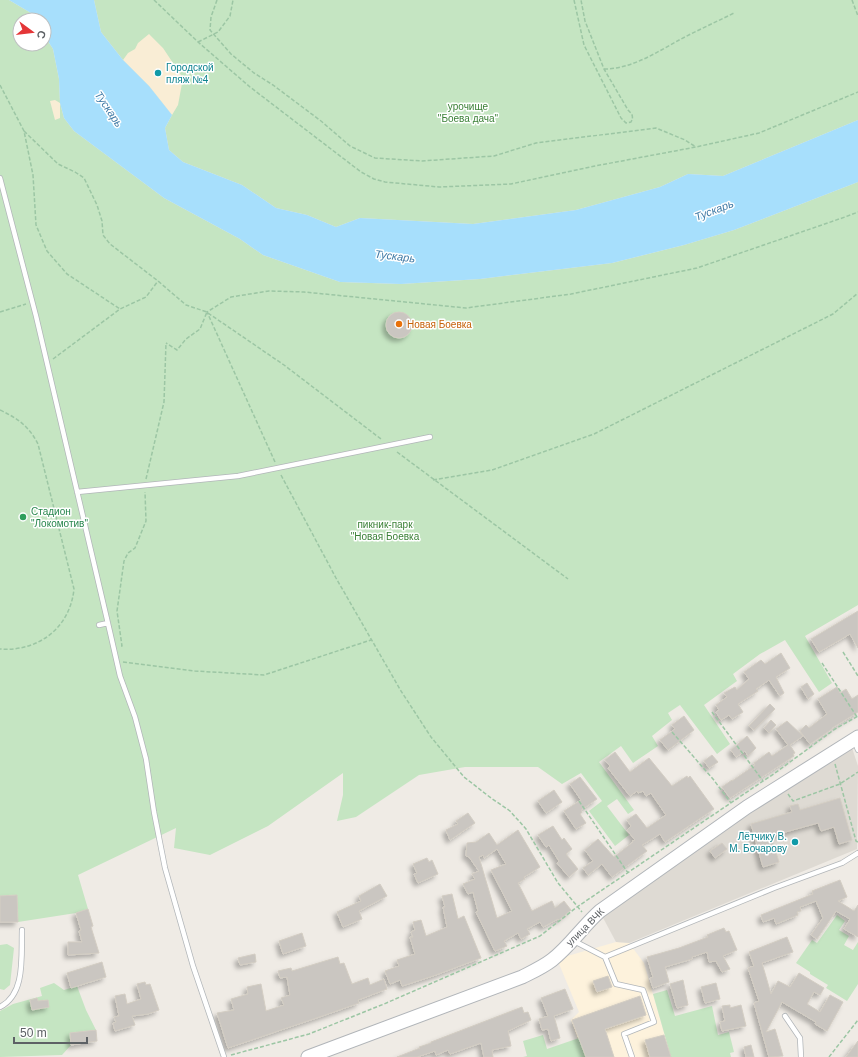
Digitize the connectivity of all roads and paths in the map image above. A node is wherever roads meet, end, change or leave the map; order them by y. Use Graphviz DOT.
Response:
graph roads {
  1 [pos="154,0"];
  2 [pos="216,0"];
  3 [pos="233,0"];
  4 [pos="574,0"];
  5 [pos="581,0"];
  6 [pos="852,0"];
  7 [pos="734,13"];
  8 [pos="858,16"];
  9 [pos="213,34"];
  10 [pos="198,42"];
  11 [pos="604,70"];
  12 [pos="0,85"];
  13 [pos="858,92"];
  14 [pos="24,131"];
  15 [pos="696,147"];
  16 [pos="0,178"];
  17 [pos="858,212"];
  18 [pos="158,281"];
  19 [pos="858,292"];
  20 [pos="32,302"];
  21 [pos="120,309"];
  22 [pos="0,312"];
  23 [pos="207,312"];
  24 [pos="46,363"];
  25 [pos="0,410"];
  26 [pos="430,437"];
  27 [pos="278,468"];
  28 [pos="433,480"];
  29 [pos="145,486"];
  30 [pos="77,492"];
  31 [pos="108,623"];
  32 [pos="99,624"];
  33 [pos="371,640"];
  34 [pos="112,648"];
  35 [pos="0,649"];
  36 [pos="843,652"];
  37 [pos="116,661"];
  38 [pos="822,663"];
  39 [pos="858,676"];
  40 [pos="712,712"];
  41 [pos="857,717"];
  42 [pos="672,732"];
  43 [pos="857,742"];
  44 [pos="835,762"];
  45 [pos="858,772"];
  46 [pos="763,781"];
  47 [pos="840,784"];
  48 [pos="788,793"];
  49 [pos="579,801"];
  50 [pos="731,803"];
  51 [pos="858,842"];
  52 [pos="858,854"];
  53 [pos="628,873"];
  54 [pos="577,907"];
  55 [pos="590,920"];
  56 [pos="22,930"];
  57 [pos="572,940"];
  58 [pos="605,957"];
  59 [pos="0,1007"];
  60 [pos="785,1016"];
  61 [pos="858,1020"];
  62 [pos="223,1057"];
  63 [pos="310,1057"];
  64 [pos="632,1057"];
  65 [pos="801,1057"];
  66 [pos="829,1057"];
  1 -- 10 [label="path"];
  2 -- 9 [label="path"];
  3 -- 9 [label="path"];
  4 -- 11 [label="path"];
  5 -- 11 [label="path"];
  6 -- 8 [label="path"];
  7 -- 11 [label="path"];
  9 -- 10 [label="path"];
  9 -- 15 [label="path"];
  10 -- 15 [label="path"];
  12 -- 14 [label="path"];
  13 -- 15 [label="path"];
  14 -- 18 [label="path"];
  14 -- 21 [label="path"];
  16 -- 20 [label="lane"];
  17 -- 23 [label="path"];
  18 -- 21 [label="path"];
  18 -- 23 [label="path"];
  19 -- 28 [label="path"];
  20 -- 22 [label="path"];
  20 -- 24 [label="lane"];
  21 -- 24 [label="path"];
  23 -- 27 [label="path"];
  23 -- 29 [label="path"];
  24 -- 30 [label="lane"];
  25 -- 35 [label="path"];
  26 -- 27 [label="lane"];
  27 -- 29 [label="lane"];
  27 -- 33 [label="path"];
  29 -- 30 [label="lane"];
  29 -- 34 [label="path"];
  30 -- 31 [label="lane"];
  31 -- 32 [label="lane"];
  31 -- 34 [label="lane"];
  33 -- 37 [label="path"];
  33 -- 54 [label="path"];
  34 -- 37 [label="lane"];
  36 -- 39 [label="path"];
  37 -- 62 [label="lane"];
  38 -- 41 [label="path"];
  40 -- 46 [label="path"];
  41 -- 46 [label="path"];
  42 -- 50 [label="path"];
  43 -- 55 [label="main road, улица ВЧК"];
  44 -- 47 [label="path"];
  45 -- 47 [label="path"];
  46 -- 50 [label="path"];
  47 -- 48 [label="path"];
  47 -- 51 [label="path"];
  49 -- 53 [label="path"];
  50 -- 53 [label="path"];
  52 -- 58 [label="lane"];
  53 -- 54 [label="path"];
  54 -- 55 [label="path"];
  54 -- 62 [label="path"];
  55 -- 57 [label="main road, улица ВЧК"];
  56 -- 59 [label="lane"];
  57 -- 58 [label="lane"];
  57 -- 63 [label="main road, улица ВЧК"];
  58 -- 64 [label="lane"];
  60 -- 65 [label="lane"];
  61 -- 66 [label="path"];
}
